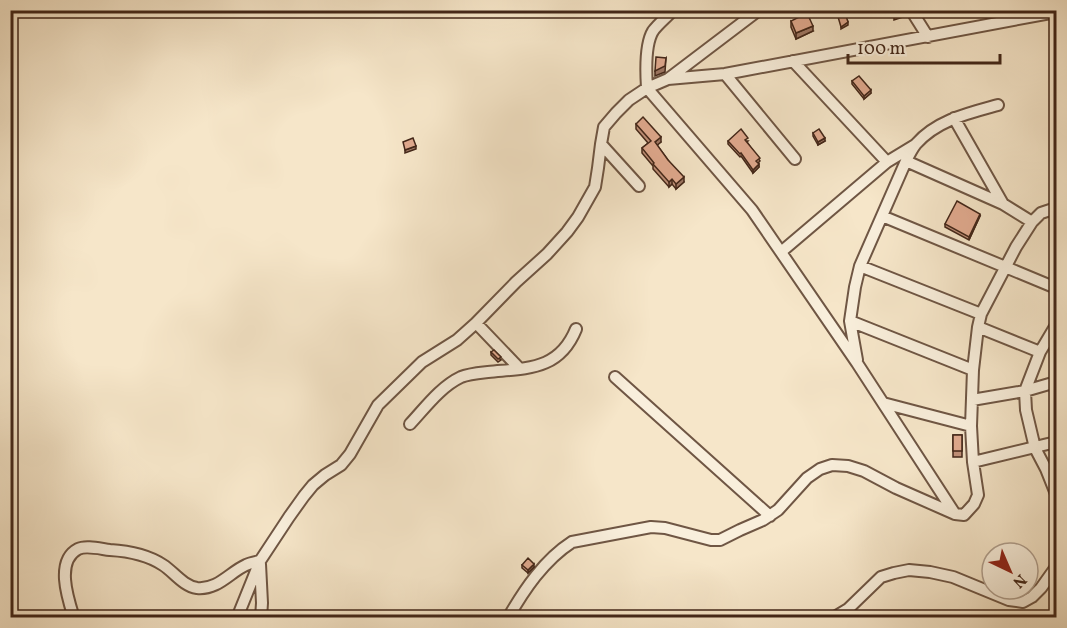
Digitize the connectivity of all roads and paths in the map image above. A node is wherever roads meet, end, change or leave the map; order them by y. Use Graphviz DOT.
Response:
graph roads {
  1 [pos="673,10"];
  2 [pos="759,10"];
  3 [pos="911,10"];
  4 [pos="1056,12"];
  5 [pos="928,37"];
  6 [pos="793,62"];
  7 [pos="725,74"];
  8 [pos="668,80"];
  9 [pos="647,88"];
  10 [pos="998,105"];
  11 [pos="954,118"];
  12 [pos="601,144"];
  13 [pos="915,144"];
  14 [pos="795,159"];
  15 [pos="906,161"];
  16 [pos="887,162"];
  17 [pos="639,186"];
  18 [pos="1003,204"];
  19 [pos="1056,208"];
  20 [pos="882,216"];
  21 [pos="1032,222"];
  22 [pos="781,252"];
  23 [pos="860,266"];
  24 [pos="1006,267"];
  25 [pos="1056,288"];
  26 [pos="981,314"];
  27 [pos="850,321"];
  28 [pos="476,323"];
  29 [pos="1056,325"];
  30 [pos="978,327"];
  31 [pos="576,329"];
  32 [pos="1040,352"];
  33 [pos="857,363"];
  34 [pos="520,369"];
  35 [pos="973,370"];
  36 [pos="615,377"];
  37 [pos="1056,382"];
  38 [pos="1025,391"];
  39 [pos="972,400"];
  40 [pos="884,403"];
  41 [pos="410,424"];
  42 [pos="971,426"];
  43 [pos="1056,442"];
  44 [pos="1035,448"];
  45 [pos="973,462"];
  46 [pos="1056,494"];
  47 [pos="955,514"];
  48 [pos="770,516"];
  49 [pos="260,561"];
  50 [pos="1056,567"];
  51 [pos="10,612"];
  52 [pos="15,618"];
  53 [pos="74,618"];
  54 [pos="237,618"];
  55 [pos="261,618"];
  56 [pos="508,618"];
  57 [pos="833,618"];
  1 -- 9 [label="street"];
  2 -- 8 [label="street"];
  3 -- 5 [label="street"];
  4 -- 5 [label="street"];
  5 -- 6 [label="street"];
  6 -- 7 [label="street"];
  6 -- 16 [label="street"];
  7 -- 8 [label="street"];
  7 -- 14 [label="street"];
  8 -- 9 [label="street"];
  9 -- 12 [label="street"];
  9 -- 22 [label="street"];
  10 -- 11 [label="street"];
  11 -- 13 [label="street"];
  11 -- 18 [label="street"];
  12 -- 17 [label="street"];
  12 -- 28 [label="street"];
  13 -- 15 [label="street"];
  13 -- 16 [label="street"];
  15 -- 18 [label="street"];
  15 -- 20 [label="street"];
  16 -- 22 [label="street"];
  18 -- 21 [label="street"];
  19 -- 21 [label="street"];
  20 -- 23 [label="street"];
  20 -- 24 [label="street"];
  21 -- 24 [label="street"];
  22 -- 33 [label="street"];
  23 -- 26 [label="street"];
  23 -- 27 [label="street"];
  24 -- 25 [label="street"];
  24 -- 26 [label="street"];
  26 -- 30 [label="street"];
  27 -- 33 [label="street"];
  27 -- 35 [label="street"];
  28 -- 34 [label="street"];
  28 -- 49 [label="street"];
  29 -- 32 [label="street"];
  30 -- 32 [label="street"];
  30 -- 35 [label="street"];
  31 -- 34 [label="street"];
  32 -- 38 [label="street"];
  33 -- 40 [label="street"];
  34 -- 41 [label="street"];
  35 -- 39 [label="street"];
  36 -- 48 [label="street"];
  37 -- 38 [label="street"];
  38 -- 39 [label="street"];
  38 -- 44 [label="street"];
  39 -- 42 [label="street"];
  40 -- 42 [label="street"];
  40 -- 47 [label="street"];
  42 -- 45 [label="street"];
  43 -- 44 [label="street"];
  44 -- 45 [label="street"];
  44 -- 46 [label="street"];
  45 -- 47 [label="street"];
  47 -- 48 [label="street"];
  48 -- 56 [label="street"];
  49 -- 53 [label="street"];
  49 -- 54 [label="street"];
  49 -- 55 [label="street"];
  50 -- 57 [label="street"];
  51 -- 52 [label="street"];
}
